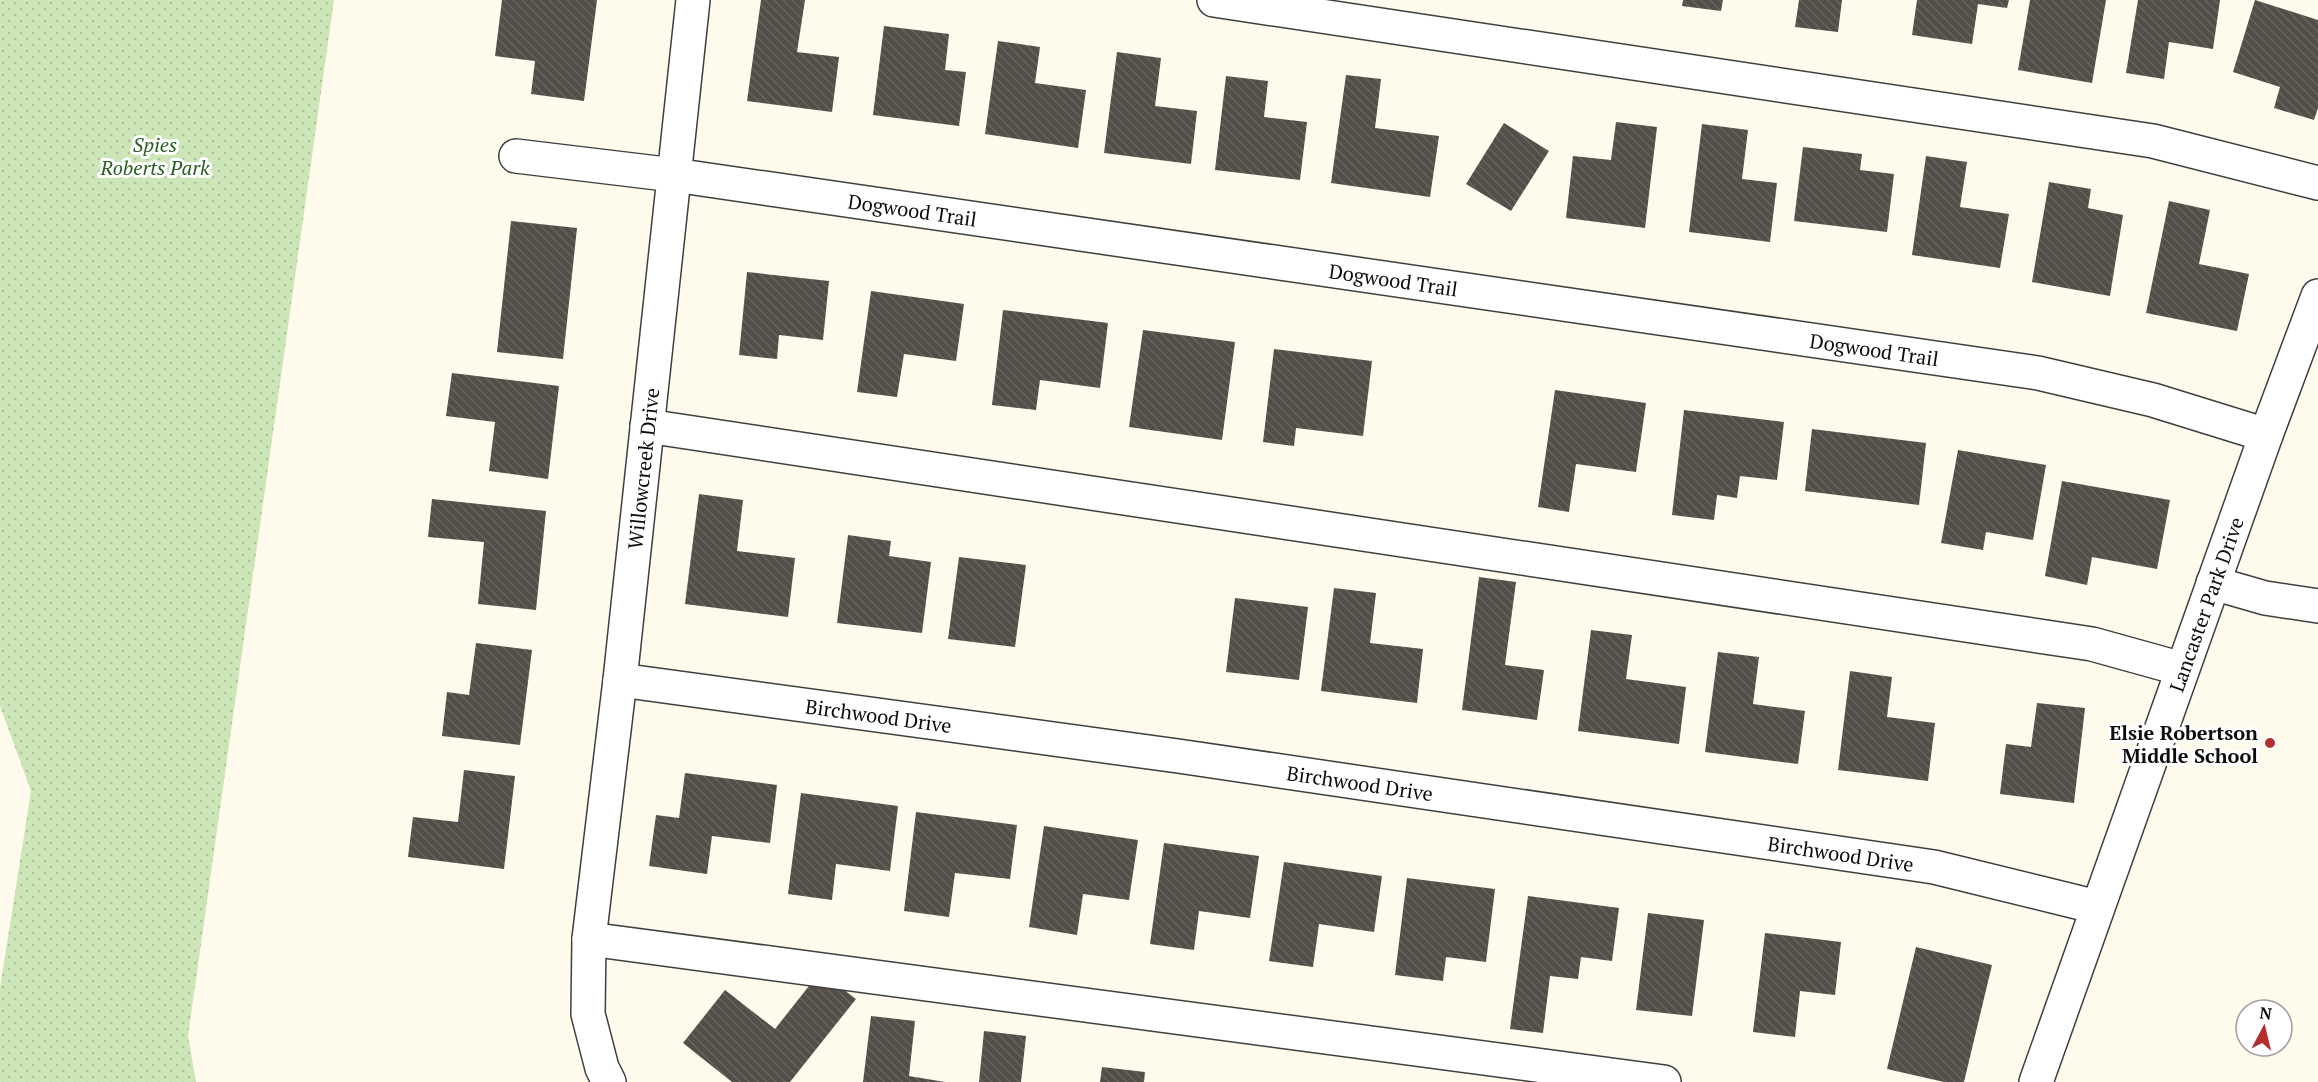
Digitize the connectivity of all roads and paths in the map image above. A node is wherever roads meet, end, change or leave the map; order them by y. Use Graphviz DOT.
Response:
graph roads {
  1 [pos="693,0"];
  2 [pos="1214,0"];
  3 [pos="516,156"];
  4 [pos="674,175"];
  5 [pos="2318,183"];
  6 [pos="2318,296"];
  7 [pos="647,426"];
  8 [pos="2266,435"];
  9 [pos="2213,583"];
  10 [pos="2318,606"];
  11 [pos="2182,669"];
  12 [pos="620,680"];
  13 [pos="2097,907"];
  14 [pos="589,939"];
  15 [pos="609,1082"];
  16 [pos="1664,1082"];
  17 [pos="2036,1082"];
  1 -- 4 [label="street, Willowcreek Drive"];
  2 -- 5 [label="street"];
  3 -- 4 [label="street, Dogwood Trail"];
  4 -- 7 [label="street, Willowcreek Drive"];
  4 -- 8 [label="street, Dogwood Trail"];
  6 -- 8 [label="street, Lancaster Park Drive"];
  7 -- 11 [label="street"];
  7 -- 12 [label="street, Willowcreek Drive"];
  8 -- 9 [label="street, Lancaster Park Drive"];
  9 -- 10 [label="street"];
  9 -- 11 [label="street, Lancaster Park Drive"];
  11 -- 13 [label="street, Lancaster Park Drive"];
  12 -- 13 [label="street, Birchwood Drive"];
  12 -- 14 [label="street, Willowcreek Drive"];
  13 -- 17 [label="street, Lancaster Park Drive"];
  14 -- 15 [label="street, Willowcreek Drive"];
  14 -- 16 [label="street"];
}
